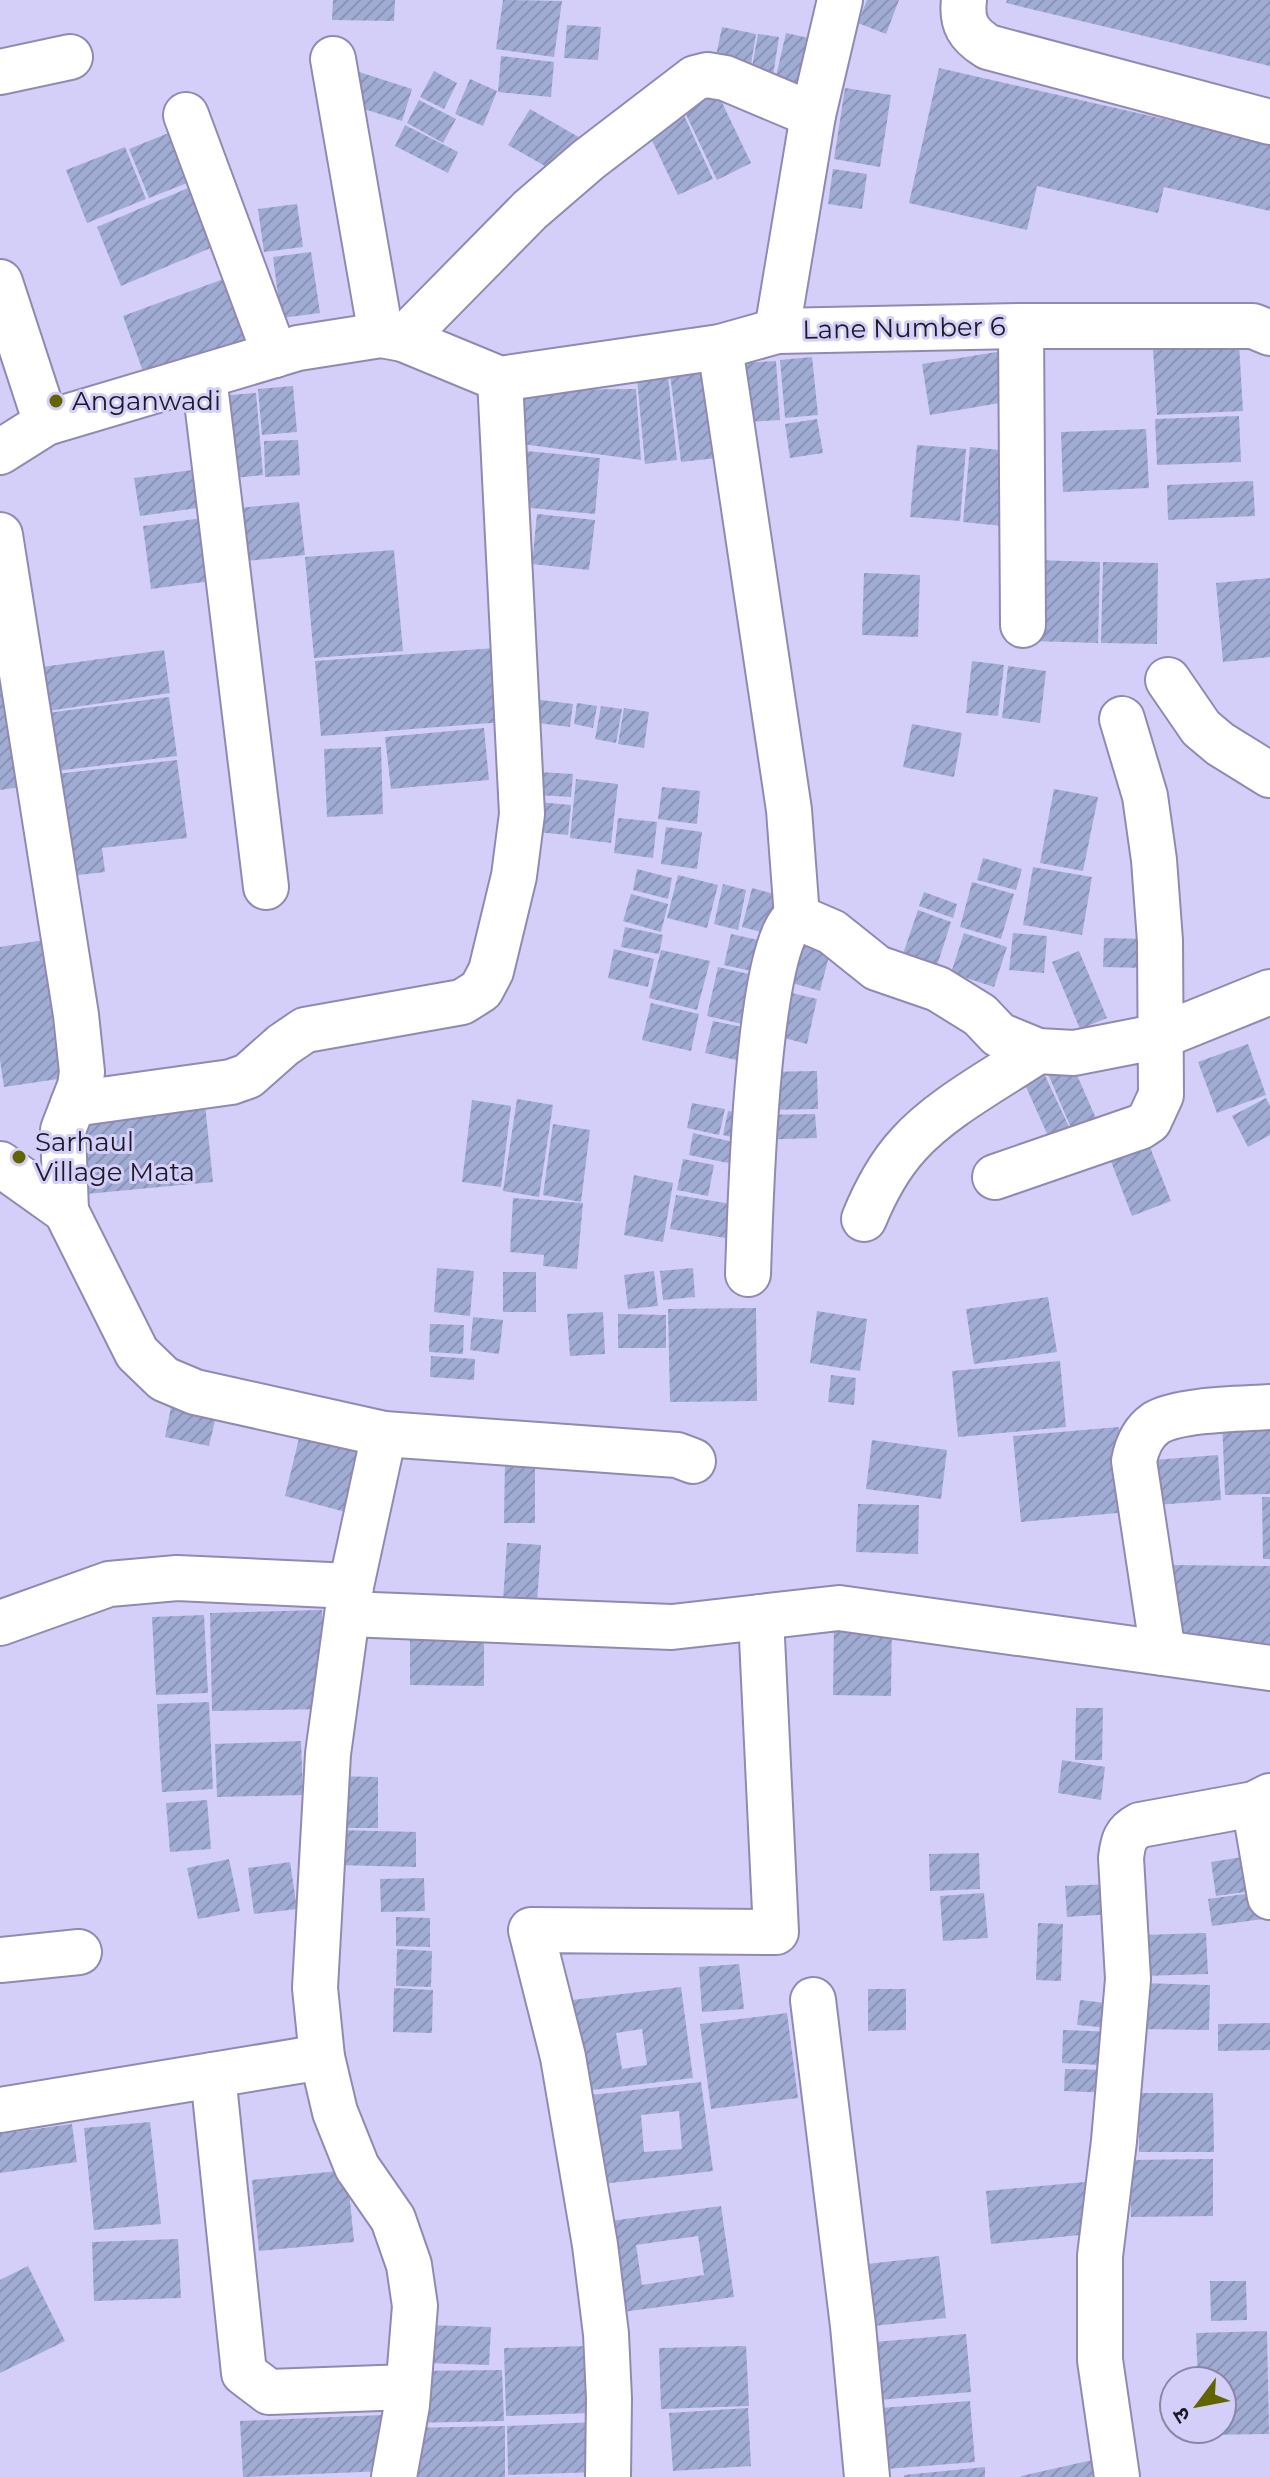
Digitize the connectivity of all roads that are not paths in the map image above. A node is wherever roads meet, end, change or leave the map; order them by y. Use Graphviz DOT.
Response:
graph roads {
  1 [pos="840,0"];
  2 [pos="964,0"];
  3 [pos="70,57"];
  4 [pos="333,59"];
  5 [pos="0,72"];
  6 [pos="186,115"];
  7 [pos="813,115"];
  8 [pos="1270,122"];
  9 [pos="0,282"];
  10 [pos="1021,326"];
  11 [pos="777,331"];
  12 [pos="1270,333"];
  13 [pos="392,337"];
  14 [pos="720,347"];
  15 [pos="275,355"];
  16 [pos="204,377"];
  17 [pos="500,379"];
  18 [pos="46,423"];
  19 [pos="0,452"];
  20 [pos="0,535"];
  21 [pos="1023,625"];
  22 [pos="1168,680"];
  23 [pos="1122,719"];
  24 [pos="1270,775"];
  25 [pos="266,887"];
  26 [pos="797,917"];
  27 [pos="1270,992"];
  28 [pos="1161,1036"];
  29 [pos="1038,1051"];
  30 [pos="73,1104"];
  31 [pos="0,1164"];
  32 [pos="995,1177"];
  33 [pos="66,1211"];
  34 [pos="864,1219"];
  35 [pos="748,1274"];
  36 [pos="1270,1407"];
  37 [pos="384,1434"];
  38 [pos="693,1461"];
  39 [pos="350,1600"];
  40 [pos="761,1617"];
  41 [pos="0,1623"];
  42 [pos="1163,1653"];
  43 [pos="1270,1668"];
  44 [pos="1262,1800"];
  45 [pos="1270,1897"];
  46 [pos="79,1952"];
  47 [pos="0,1960"];
  48 [pos="813,2000"];
  49 [pos="322,2057"];
  50 [pos="213,2075"];
  51 [pos="0,2110"];
  52 [pos="408,2387"];
  53 [pos="394,2477"];
  54 [pos="608,2477"];
  55 [pos="867,2477"];
  56 [pos="1117,2477"];
  1 -- 7 [label="street, Lane Number 6"];
  2 -- 8 [label="street"];
  3 -- 5 [label="street"];
  4 -- 13 [label="street"];
  6 -- 15 [label="street"];
  7 -- 11 [label="street, Lane Number 6"];
  7 -- 13 [label="street"];
  9 -- 18 [label="street"];
  10 -- 11 [label="street, Lane Number 6"];
  10 -- 12 [label="street, Lane Number 6"];
  10 -- 21 [label="street"];
  11 -- 14 [label="street"];
  13 -- 15 [label="street"];
  13 -- 17 [label="street"];
  14 -- 17 [label="street"];
  14 -- 26 [label="street"];
  15 -- 16 [label="street"];
  16 -- 18 [label="street"];
  16 -- 25 [label="street"];
  17 -- 30 [label="street"];
  18 -- 19 [label="street"];
  20 -- 30 [label="street"];
  22 -- 24 [label="street"];
  23 -- 28 [label="street"];
  26 -- 29 [label="street"];
  26 -- 35 [label="street"];
  27 -- 28 [label="street"];
  28 -- 29 [label="street"];
  28 -- 32 [label="street"];
  29 -- 34 [label="street"];
  30 -- 33 [label="street"];
  31 -- 33 [label="street"];
  33 -- 37 [label="street"];
  36 -- 42 [label="street"];
  37 -- 38 [label="street"];
  37 -- 39 [label="street"];
  39 -- 40 [label="street"];
  39 -- 41 [label="street"];
  39 -- 49 [label="street"];
  40 -- 42 [label="street"];
  40 -- 54 [label="street"];
  42 -- 43 [label="street"];
  44 -- 45 [label="street"];
  44 -- 56 [label="street"];
  46 -- 47 [label="street"];
  48 -- 55 [label="street"];
  49 -- 50 [label="street"];
  49 -- 52 [label="street"];
  50 -- 51 [label="street"];
  50 -- 52 [label="street"];
  52 -- 53 [label="street"];
}
